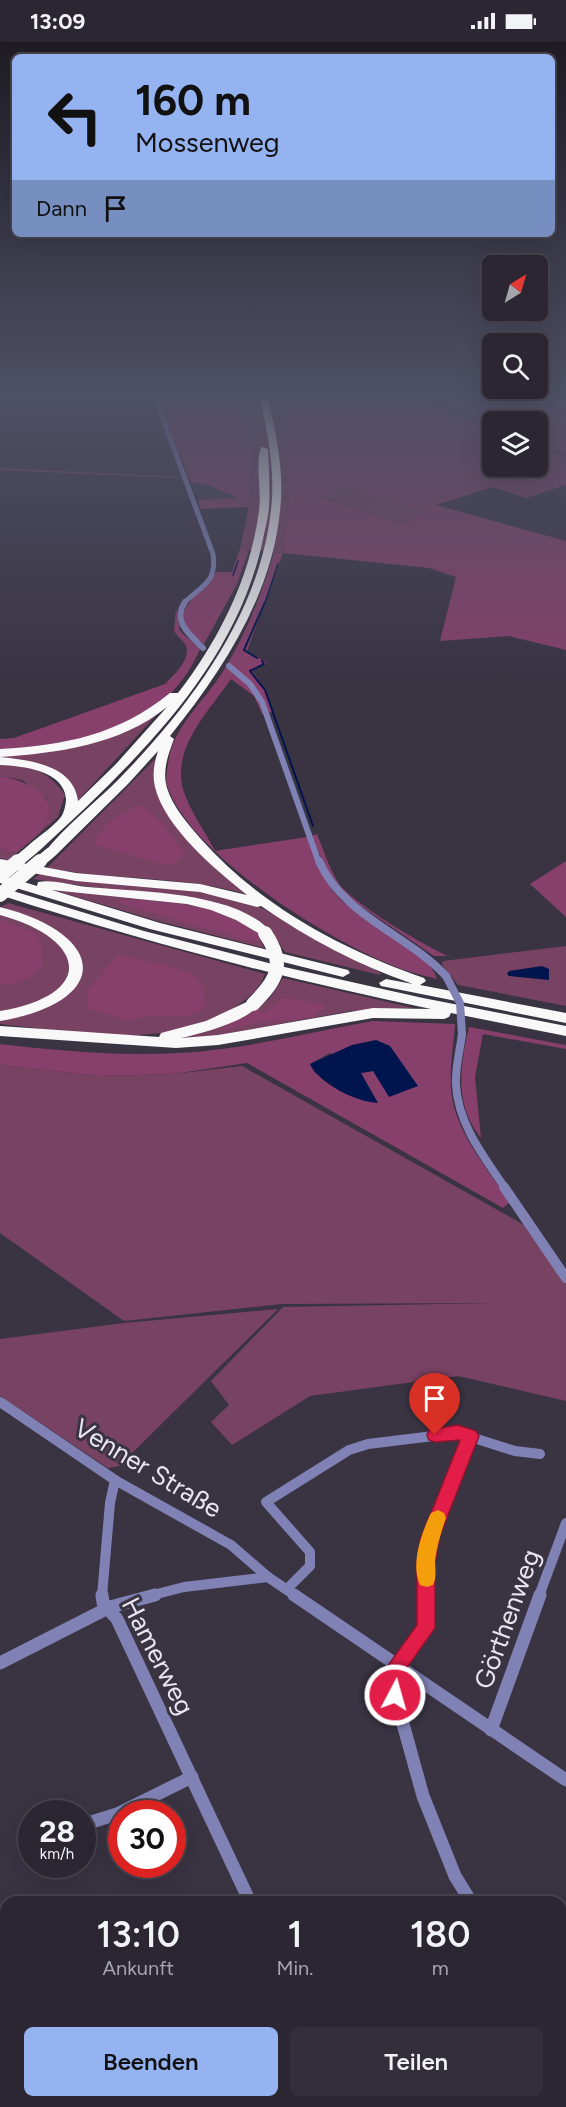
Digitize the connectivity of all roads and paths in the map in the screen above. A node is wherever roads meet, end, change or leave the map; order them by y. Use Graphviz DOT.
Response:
graph roads {
  1 [pos="190,491"];
  2 [pos="265,491"];
  3 [pos="276,491"];
  4 [pos="205,653"];
  5 [pos="230,666"];
  6 [pos="171,730"];
  7 [pos="0,753"];
  8 [pos="0,761"];
  9 [pos="68,818"];
  10 [pos="0,863"];
  11 [pos="0,877"];
  12 [pos="0,894"];
  13 [pos="0,911"];
  14 [pos="300,924"];
  15 [pos="514,1009"];
  16 [pos="480,1015"];
  17 [pos="0,1016"];
  18 [pos="566,1018"];
  19 [pos="0,1031"];
  20 [pos="566,1031"];
  21 [pos="121,1041"];
  22 [pos="566,1278"];
  23 [pos="0,1402"];
  24 [pos="470,1436"];
  25 [pos="540,1454"];
  26 [pos="115,1480"];
  27 [pos="566,1523"];
  28 [pos="268,1577"];
  29 [pos="287,1588"];
  30 [pos="109,1608"];
  31 [pos="0,1662"];
  32 [pos="397,1667"];
  33 [pos="490,1730"];
  34 [pos="192,1778"];
  35 [pos="566,1780"];
  36 [pos="96,1821"];
  37 [pos="247,1896"];
  38 [pos="467,1896"];
  1 -- 4 [label="street"];
  2 -- 4 [label="highway"];
  3 -- 6 [label="highway"];
  4 -- 7 [label="highway"];
  4 -- 9 [label="highway"];
  5 -- 22 [label="street, bridge"];
  6 -- 12 [label="highway, bridge"];
  6 -- 14 [label="highway"];
  8 -- 9 [label="highway"];
  9 -- 11 [label="highway, bridge"];
  10 -- 14 [label="highway"];
  11 -- 15 [label="highway"];
  11 -- 21 [label="highway, bridge"];
  12 -- 16 [label="highway"];
  13 -- 17 [label="highway"];
  14 -- 15 [label="highway"];
  15 -- 18 [label="highway"];
  16 -- 20 [label="highway"];
  16 -- 21 [label="highway"];
  19 -- 21 [label="highway"];
  23 -- 26 [label="street, Venner Straße"];
  24 -- 25 [label="street"];
  24 -- 29 [label="street"];
  24 -- 32 [label="street"];
  26 -- 28 [label="street, Venner Straße"];
  26 -- 30 [label="street, Hamerweg"];
  27 -- 33 [label="street, Görthenweg"];
  28 -- 29 [label="street, Venner Straße"];
  28 -- 30 [label="street"];
  29 -- 32 [label="street, Venner Straße"];
  30 -- 31 [label="street"];
  30 -- 34 [label="street, Hamerweg"];
  32 -- 33 [label="street, Venner Straße"];
  32 -- 38 [label="street"];
  33 -- 35 [label="street, Venner Straße"];
  34 -- 36 [label="street"];
  34 -- 37 [label="street, Hamerweg"];
}
